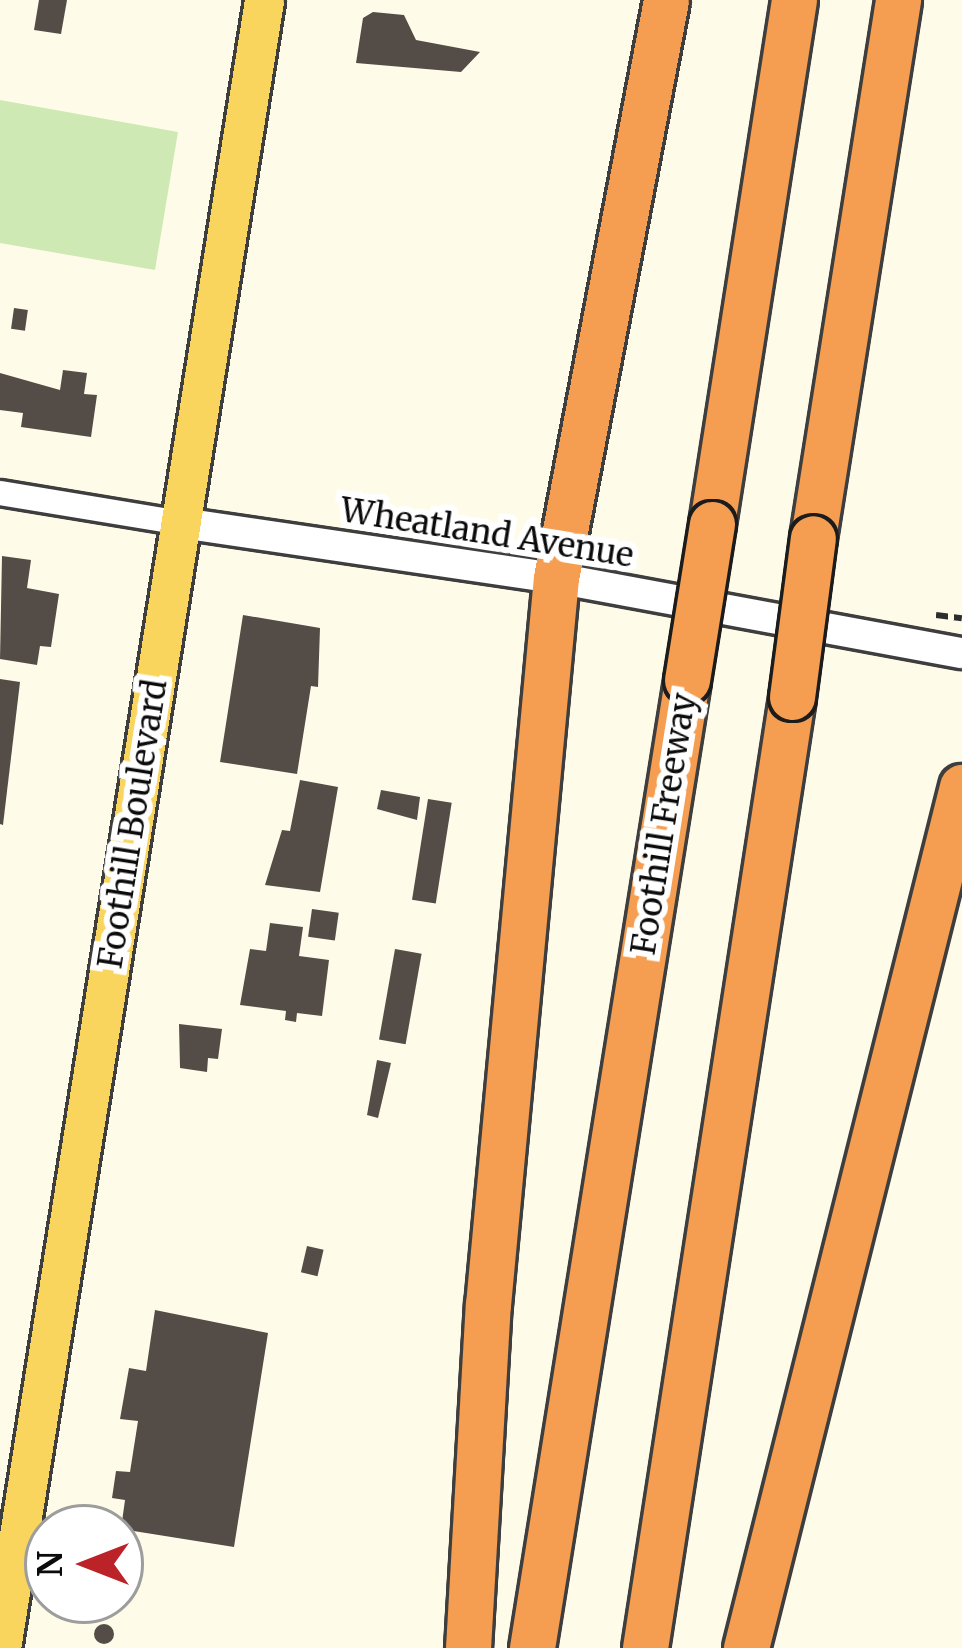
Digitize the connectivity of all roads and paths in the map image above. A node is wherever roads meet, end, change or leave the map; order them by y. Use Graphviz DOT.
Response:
graph roads {
  1 [pos="264,0"];
  2 [pos="666,0"];
  3 [pos="794,0"];
  4 [pos="898,0"];
  5 [pos="0,493"];
  6 [pos="182,523"];
  7 [pos="556,578"];
  8 [pos="962,652"];
  9 [pos="962,787"];
  10 [pos="1,1648"];
  11 [pos="468,1648"];
  12 [pos="532,1648"];
  13 [pos="645,1648"];
  14 [pos="746,1648"];
  1 -- 6 [label="main road, Foothill Boulevard"];
  2 -- 7 [label="highway"];
  3 -- 12 [label="highway, Foothill Freeway, bridge"];
  4 -- 13 [label="highway, bridge"];
  5 -- 6 [label="street, Wheatland Avenue"];
  6 -- 7 [label="street, Wheatland Avenue"];
  6 -- 10 [label="main road, Foothill Boulevard"];
  7 -- 8 [label="street, Wheatland Avenue"];
  7 -- 11 [label="highway"];
  9 -- 14 [label="highway"];
}
